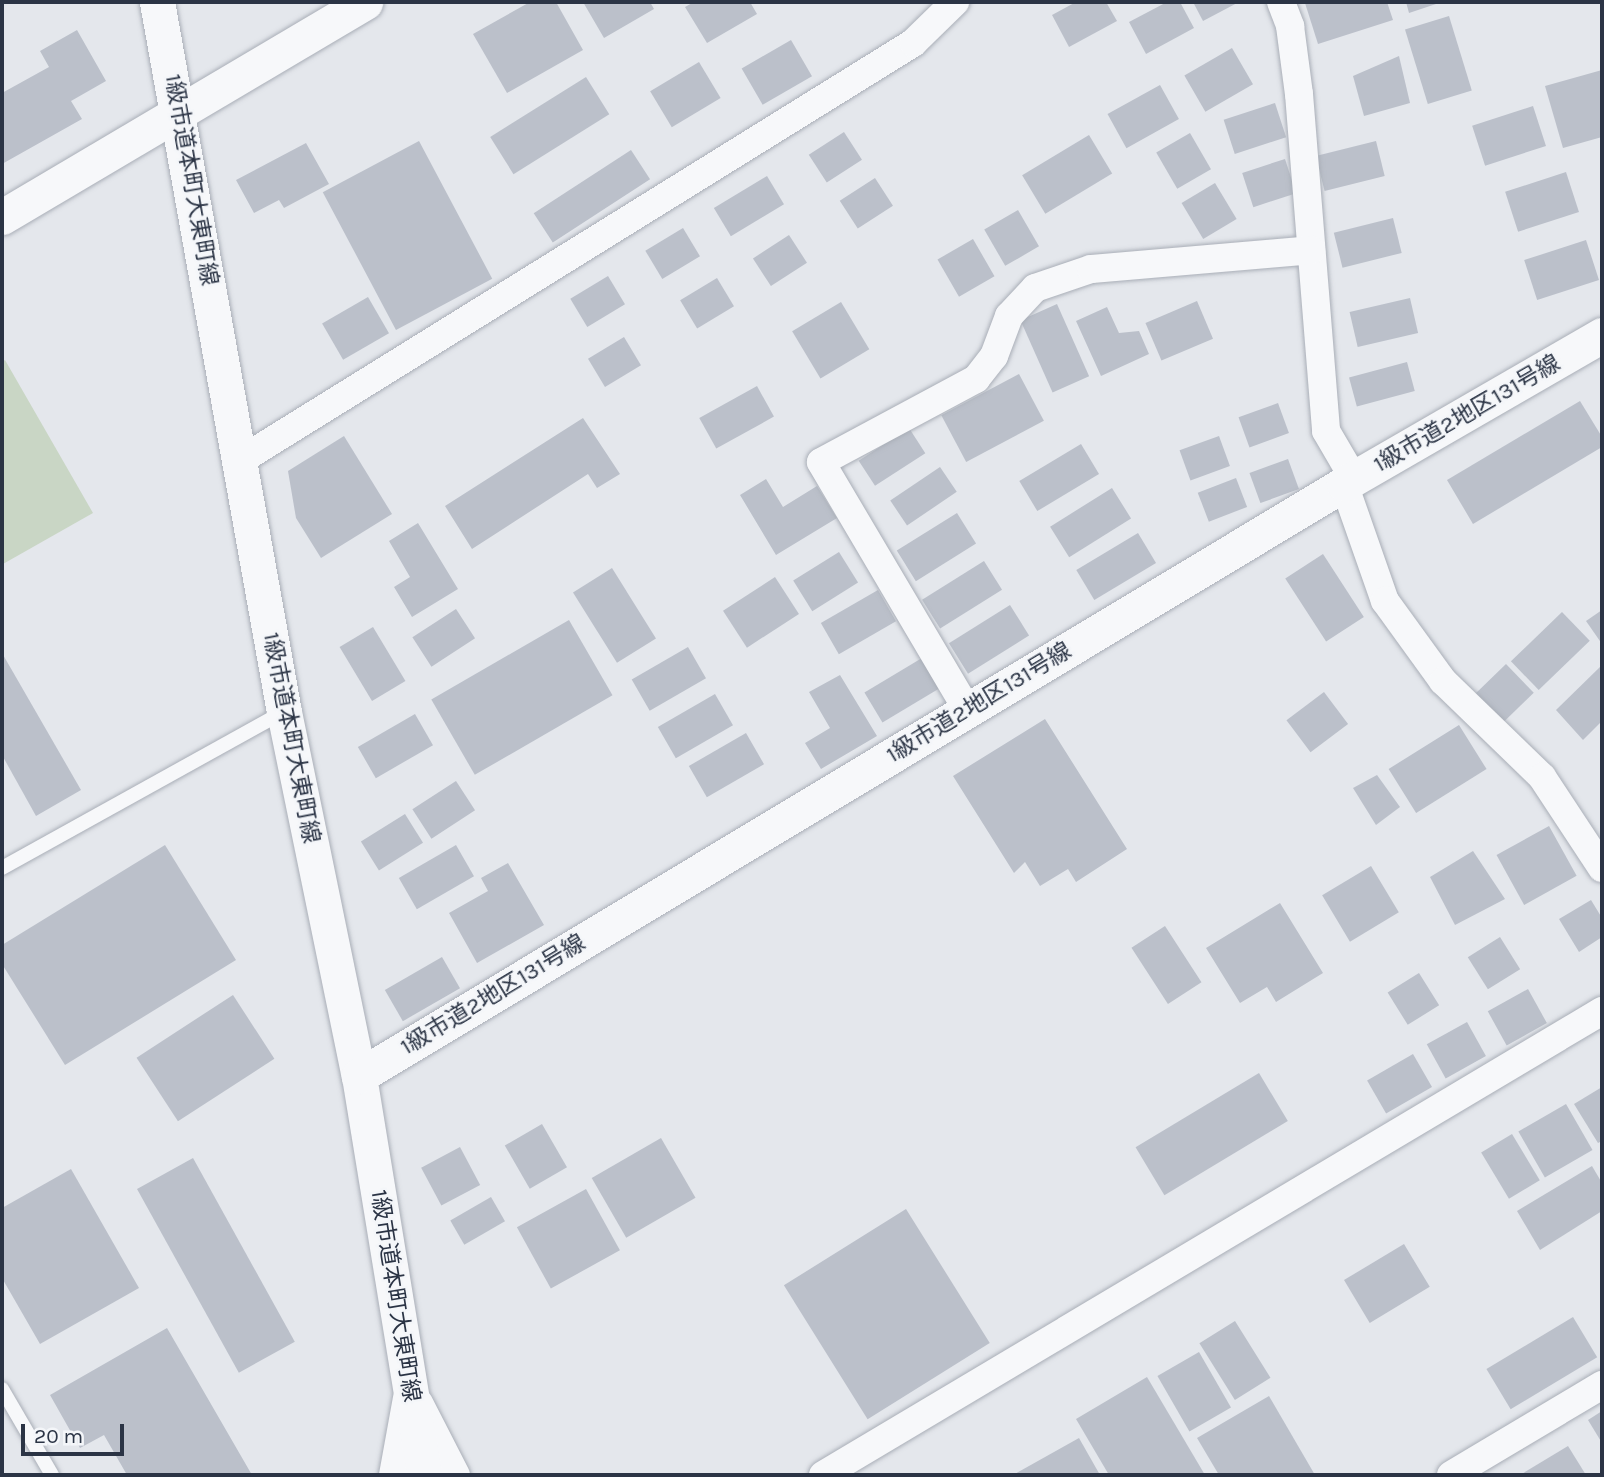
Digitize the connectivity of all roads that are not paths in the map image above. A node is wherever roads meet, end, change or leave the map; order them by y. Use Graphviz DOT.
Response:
graph roads {
  1 [pos="157,2"];
  2 [pos="365,2"];
  3 [pos="955,2"];
  4 [pos="1281,2"];
  5 [pos="179,113"];
  6 [pos="2,218"];
  7 [pos="1311,250"];
  8 [pos="1602,335"];
  9 [pos="241,460"];
  10 [pos="1349,482"];
  11 [pos="968,710"];
  12 [pos="284,712"];
  13 [pos="1598,852"];
  14 [pos="2,868"];
  15 [pos="1602,1011"];
  16 [pos="359,1076"];
  17 [pos="1602,1385"];
  18 [pos="2,1390"];
  19 [pos="424,1473"];
  20 [pos="52,1475"];
  21 [pos="823,1475"];
  22 [pos="1451,1475"];
  1 -- 5 [label="street, 1級市道本町大東町線"];
  2 -- 5 [label="street"];
  3 -- 9 [label="street"];
  4 -- 7 [label="street"];
  5 -- 6 [label="street"];
  5 -- 9 [label="street, 1級市道本町大東町線"];
  7 -- 10 [label="street"];
  7 -- 11 [label="street"];
  8 -- 10 [label="street, 1級市道2地区131号線"];
  9 -- 12 [label="street, 1級市道本町大東町線"];
  10 -- 11 [label="street, 1級市道2地区131号線"];
  10 -- 13 [label="street"];
  11 -- 16 [label="street, 1級市道2地区131号線"];
  12 -- 14 [label="lane"];
  12 -- 16 [label="street, 1級市道本町大東町線"];
  15 -- 21 [label="street"];
  16 -- 19 [label="street, 1級市道本町大東町線"];
  17 -- 22 [label="street"];
  18 -- 20 [label="lane"];
}
